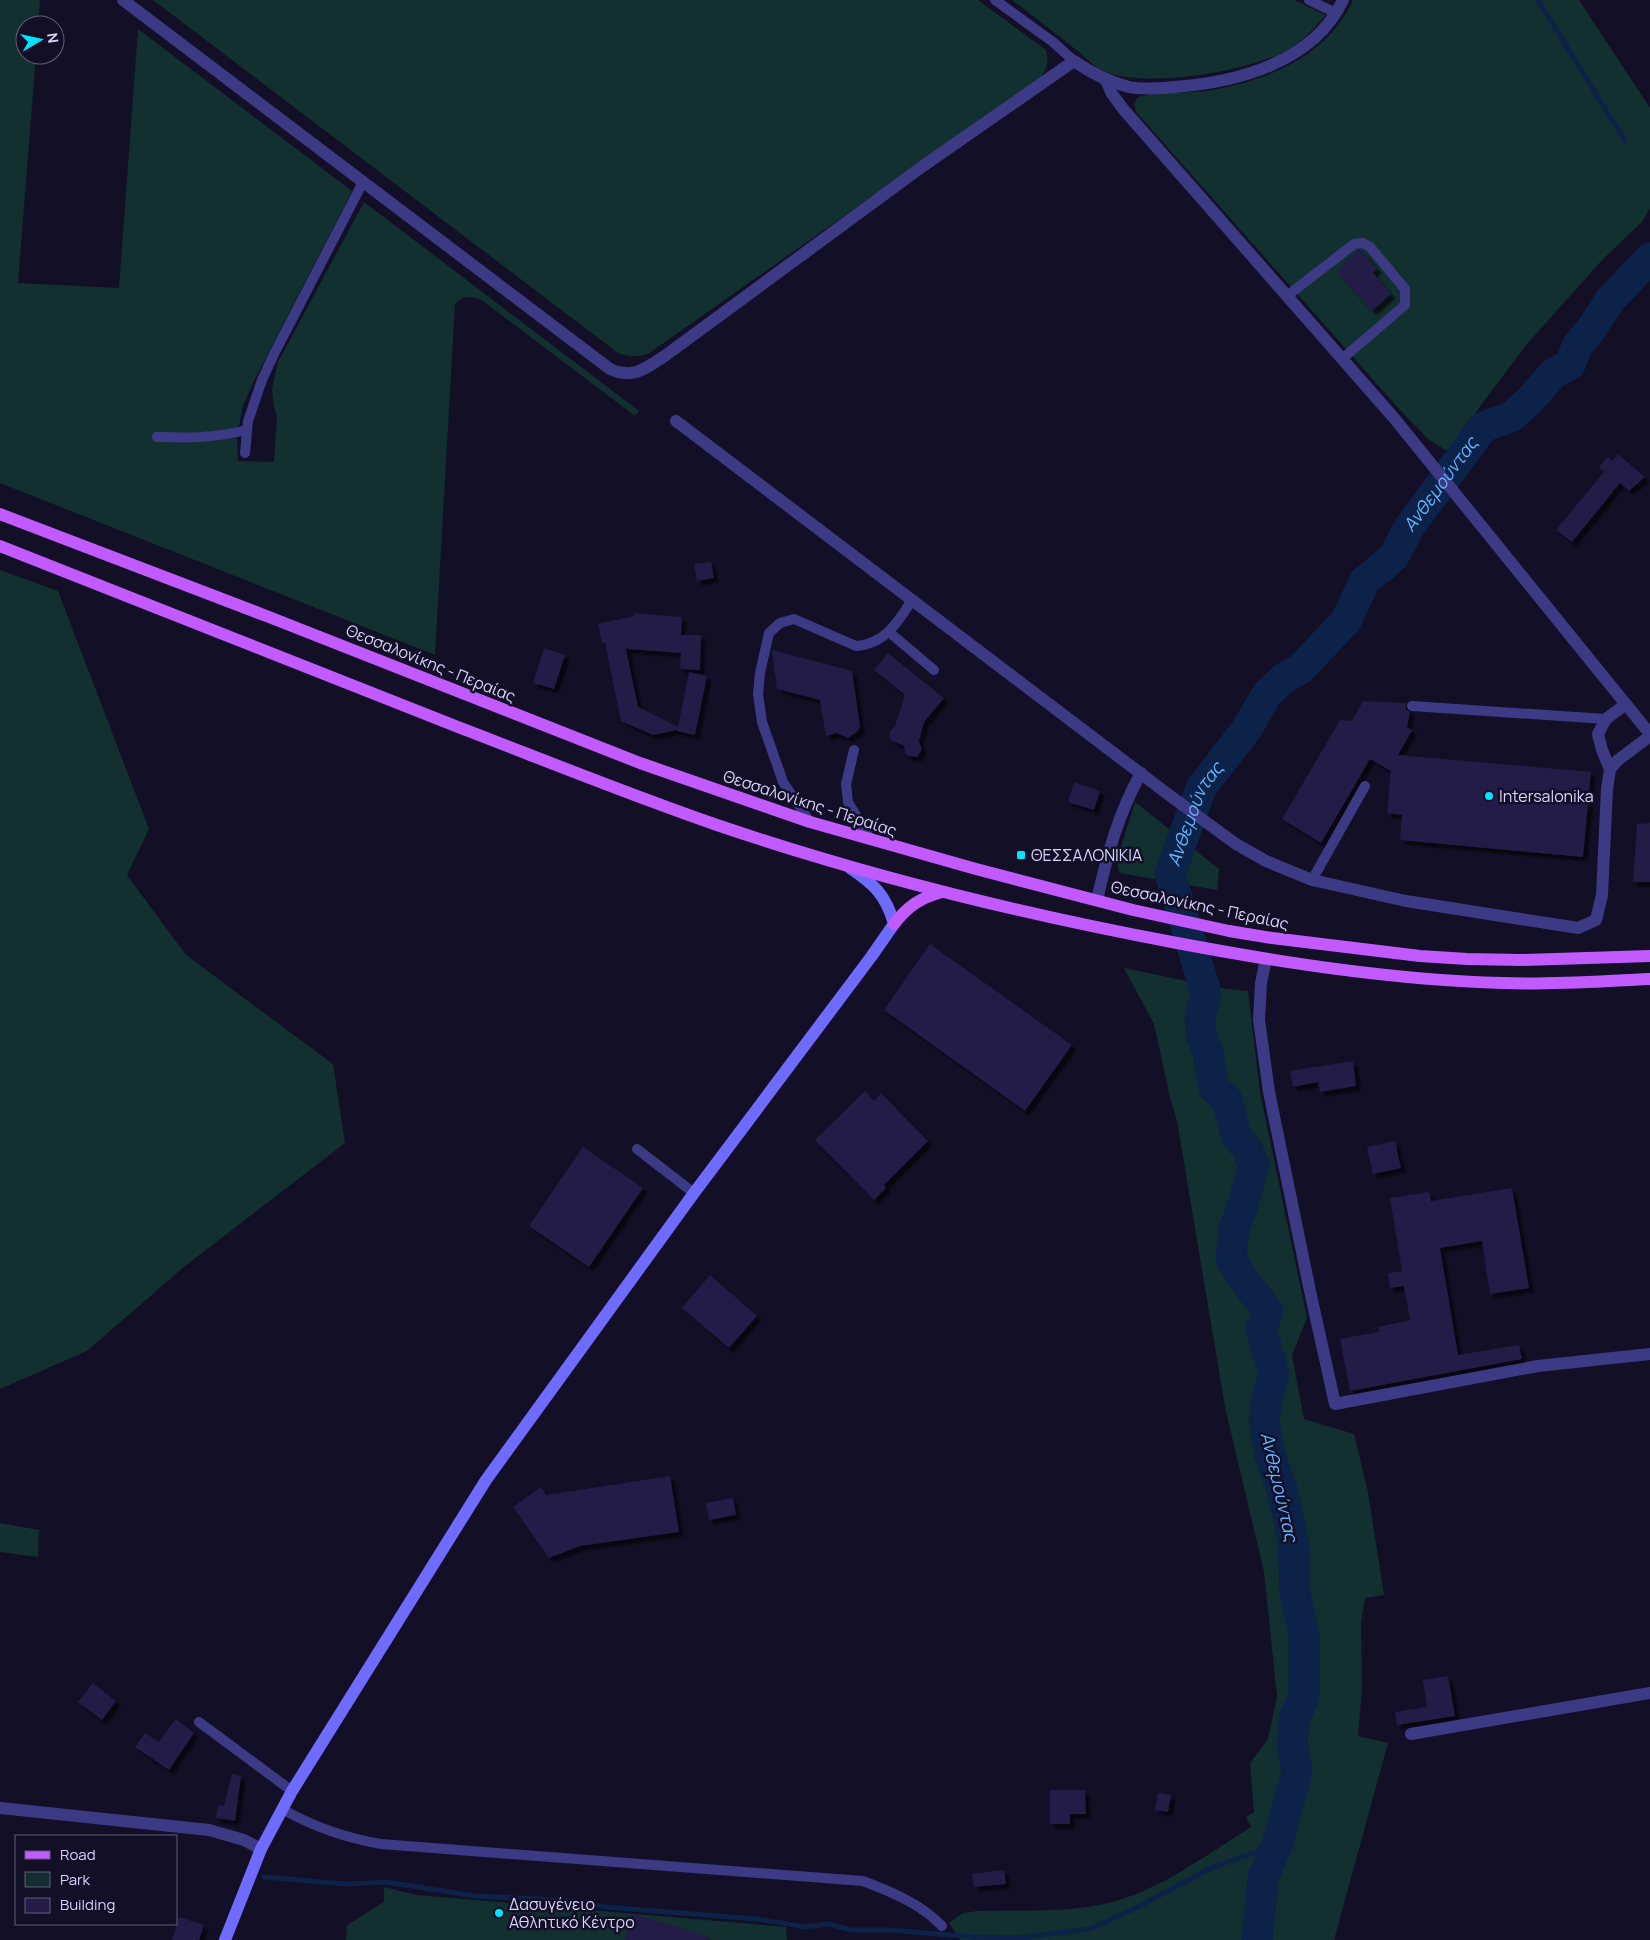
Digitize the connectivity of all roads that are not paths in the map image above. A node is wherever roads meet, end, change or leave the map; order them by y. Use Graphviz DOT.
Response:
graph roads {
  1 [pos="123,0"];
  2 [pos="995,0"];
  3 [pos="1309,0"];
  4 [pos="1343,0"];
  5 [pos="1336,13"];
  6 [pos="1074,61"];
  7 [pos="1106,80"];
  8 [pos="363,182"];
  9 [pos="1287,296"];
  10 [pos="1342,359"];
  11 [pos="676,421"];
  12 [pos="247,430"];
  13 [pos="157,437"];
  14 [pos="245,453"];
  15 [pos="0,514"];
  16 [pos="0,546"];
  17 [pos="912,600"];
  18 [pos="889,632"];
  19 [pos="934,670"];
  20 [pos="1626,704"];
  21 [pos="1412,706"];
  22 [pos="1606,719"];
  23 [pos="1650,735"];
  24 [pos="854,750"];
  25 [pos="1610,769"];
  26 [pos="1141,773"];
  27 [pos="1365,786"];
  28 [pos="810,822"];
  29 [pos="871,840"];
  30 [pos="846,865"];
  31 [pos="1312,880"];
  32 [pos="943,892"];
  33 [pos="1097,900"];
  34 [pos="894,924"];
  35 [pos="1650,956"];
  36 [pos="1266,958"];
  37 [pos="1650,979"];
  38 [pos="637,1149"];
  39 [pos="694,1192"];
  40 [pos="1650,1354"];
  41 [pos="1650,1693"];
  42 [pos="199,1722"];
  43 [pos="1411,1734"];
  44 [pos="292,1791"];
  45 [pos="0,1808"];
  46 [pos="282,1809"];
  47 [pos="261,1849"];
  48 [pos="942,1926"];
  49 [pos="225,1940"];
  1 -- 8 [label="street"];
  2 -- 6 [label="lane"];
  3 -- 5 [label="lane"];
  4 -- 5 [label="street"];
  5 -- 7 [label="street"];
  6 -- 7 [label="street"];
  6 -- 8 [label="street"];
  7 -- 9 [label="street"];
  8 -- 12 [label="lane"];
  9 -- 10 [label="street"];
  9 -- 10 [label="lane"];
  10 -- 20 [label="street"];
  11 -- 17 [label="street"];
  12 -- 13 [label="lane"];
  12 -- 14 [label="lane"];
  15 -- 28 [label="main road, Θεσσαλονίκης - Περαίας"];
  16 -- 30 [label="main road"];
  17 -- 18 [label="lane"];
  17 -- 26 [label="street"];
  18 -- 19 [label="lane"];
  18 -- 28 [label="lane"];
  20 -- 22 [label="street"];
  20 -- 23 [label="street"];
  21 -- 22 [label="lane"];
  22 -- 25 [label="street"];
  23 -- 25 [label="street"];
  24 -- 29 [label="lane"];
  25 -- 31 [label="street"];
  26 -- 31 [label="street"];
  26 -- 33 [label="street"];
  27 -- 31 [label="lane"];
  28 -- 29 [label="main road, Θεσσαλονίκης - Περαίας"];
  29 -- 33 [label="main road, Θεσσαλονίκης - Περαίας"];
  30 -- 32 [label="main road"];
  30 -- 34 [label="street"];
  32 -- 34 [label="main road"];
  32 -- 36 [label="main road"];
  33 -- 35 [label="main road, Θεσσαλονίκης - Περαίας"];
  34 -- 39 [label="street"];
  36 -- 37 [label="main road"];
  36 -- 40 [label="street"];
  38 -- 39 [label="lane"];
  39 -- 44 [label="street"];
  41 -- 43 [label="street"];
  42 -- 44 [label="lane"];
  44 -- 46 [label="street"];
  45 -- 47 [label="street"];
  46 -- 47 [label="street"];
  46 -- 48 [label="lane"];
  47 -- 49 [label="street"];
}
